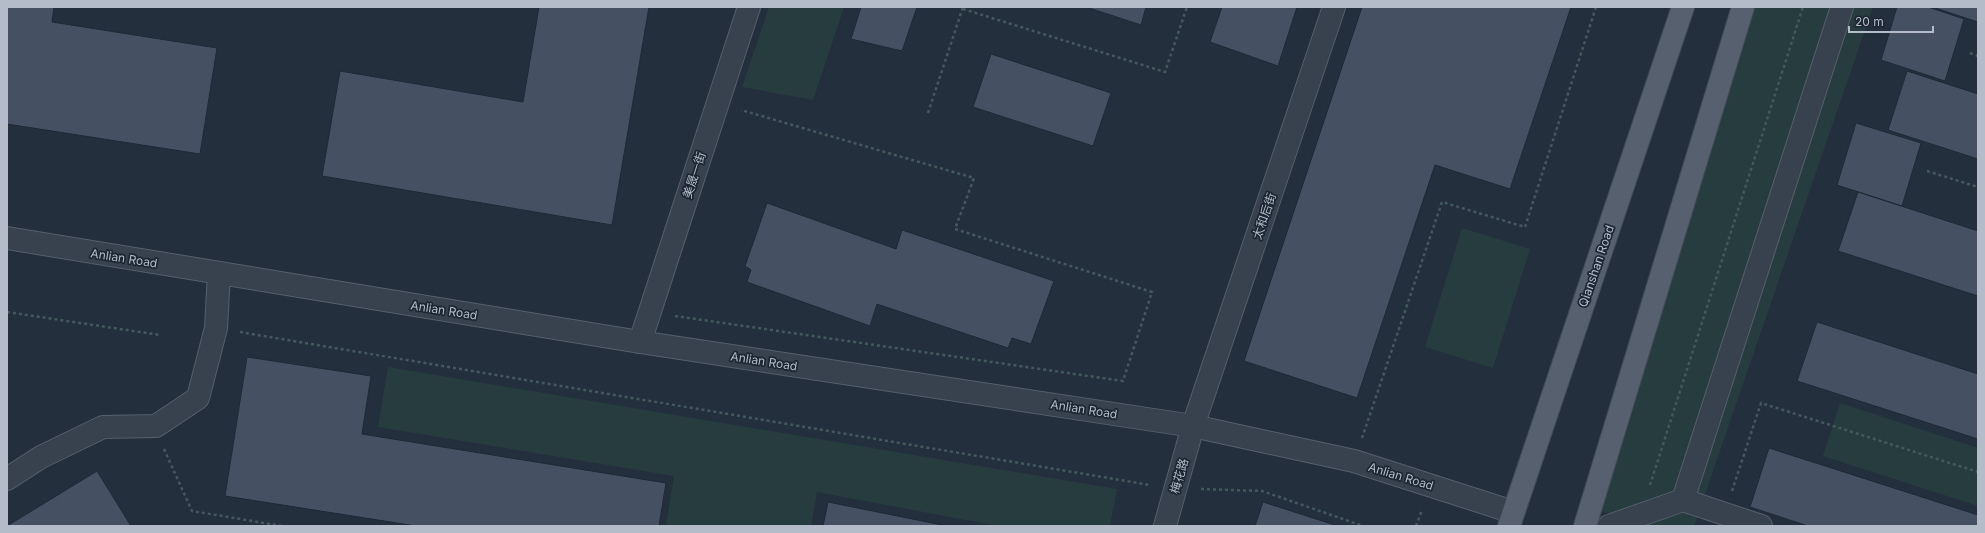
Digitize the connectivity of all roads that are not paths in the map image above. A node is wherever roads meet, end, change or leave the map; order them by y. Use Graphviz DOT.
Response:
graph roads {
  1 [pos="749,7"];
  2 [pos="1334,7"];
  3 [pos="1683,7"];
  4 [pos="1743,7"];
  5 [pos="1842,7"];
  6 [pos="7,238"];
  7 [pos="219,273"];
  8 [pos="640,342"];
  9 [pos="1194,426"];
  10 [pos="7,480"];
  11 [pos="1683,500"];
  12 [pos="1511,519"];
  13 [pos="1165,526"];
  14 [pos="1585,526"];
  15 [pos="1609,526"];
  16 [pos="1761,526"];
  1 -- 8 [label="street, 美晟一街"];
  2 -- 9 [label="street, 太和后街"];
  3 -- 12 [label="main road, Qianshan Road"];
  4 -- 14 [label="main road"];
  5 -- 11 [label="street"];
  6 -- 7 [label="street, Anlian Road"];
  7 -- 8 [label="street, Anlian Road"];
  7 -- 10 [label="street"];
  8 -- 9 [label="street, Anlian Road"];
  9 -- 12 [label="street, Anlian Road"];
  9 -- 13 [label="street, 梅花路"];
  11 -- 15 [label="street"];
  11 -- 16 [label="street"];
}
